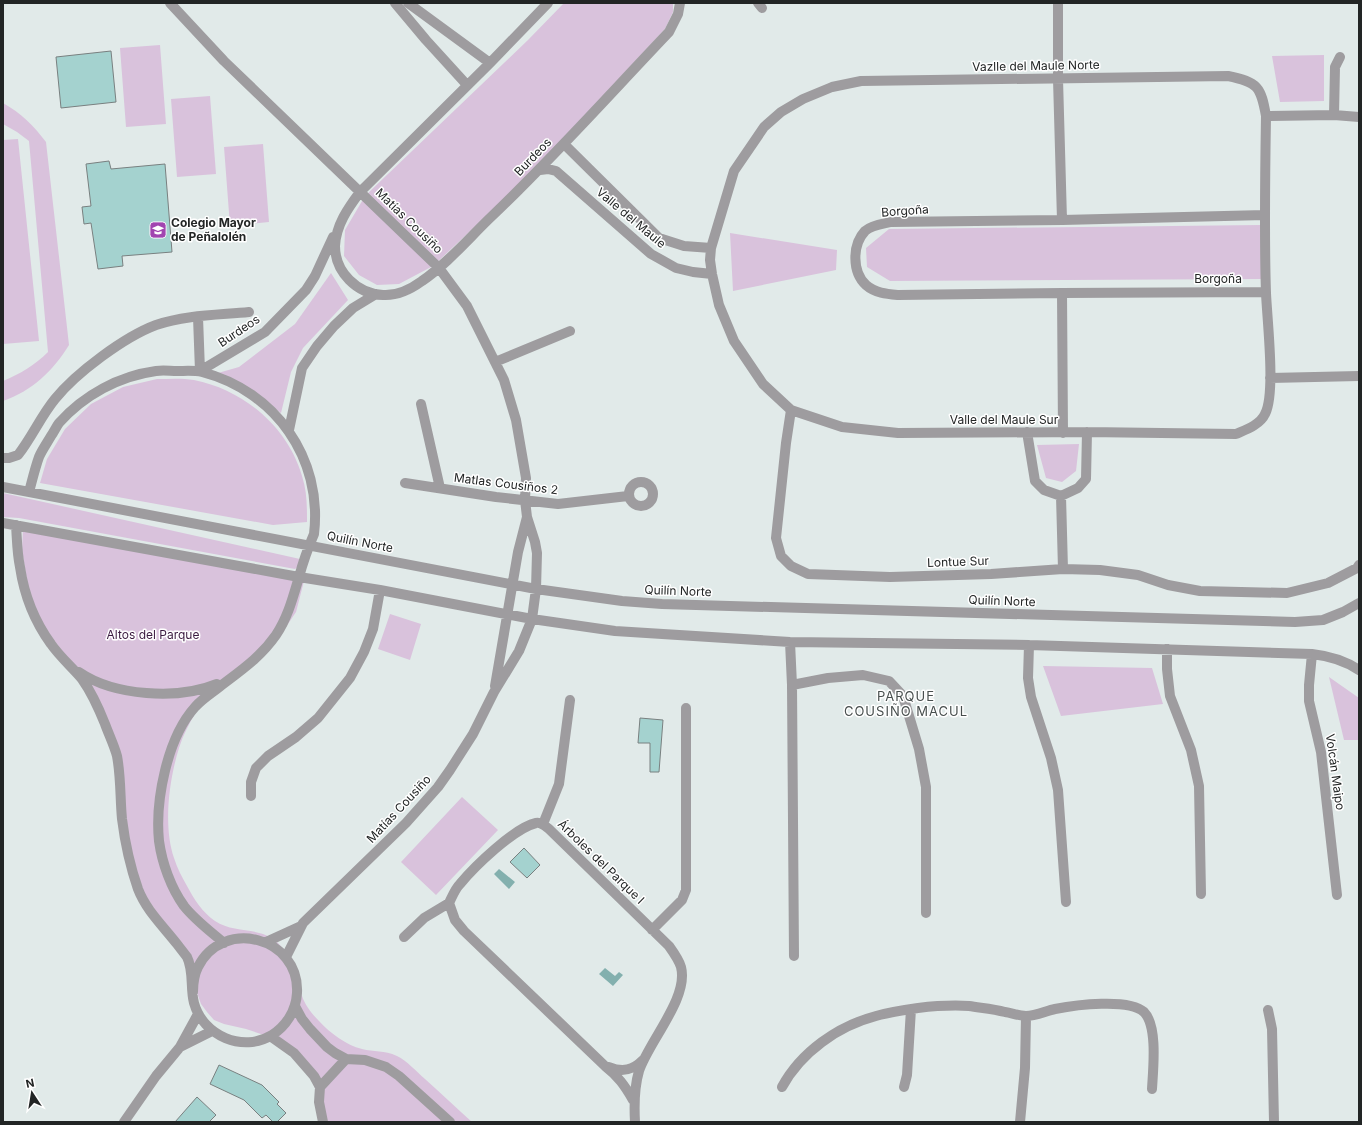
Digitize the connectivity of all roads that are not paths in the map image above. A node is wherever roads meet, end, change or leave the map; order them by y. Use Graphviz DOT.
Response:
graph roads {
  1 [pos="170,3"];
  2 [pos="394,3"];
  3 [pos="408,3"];
  4 [pos="548,3"];
  5 [pos="680,3"];
  6 [pos="1058,3"];
  7 [pos="1340,57"];
  8 [pos="490,63"];
  9 [pos="1058,79"];
  10 [pos="467,85"];
  11 [pos="1334,115"];
  12 [pos="1266,116"];
  13 [pos="1359,116"];
  14 [pos="564,144"];
  15 [pos="540,170"];
  16 [pos="360,192"];
  17 [pos="1265,215"];
  18 [pos="1062,220"];
  19 [pos="338,226"];
  20 [pos="711,248"];
  21 [pos="710,260"];
  22 [pos="439,268"];
  23 [pos="712,274"];
  24 [pos="1266,292"];
  25 [pos="1062,293"];
  26 [pos="376,294"];
  27 [pos="250,312"];
  28 [pos="198,317"];
  29 [pos="570,331"];
  30 [pos="495,362"];
  31 [pos="200,372"];
  32 [pos="1359,376"];
  33 [pos="1270,378"];
  34 [pos="421,404"];
  35 [pos="792,410"];
  36 [pos="289,430"];
  37 [pos="1027,432"];
  38 [pos="1087,432"];
  39 [pos="1063,433"];
  40 [pos="3,458"];
  41 [pos="405,484"];
  42 [pos="3,487"];
  43 [pos="440,488"];
  44 [pos="29,492"];
  45 [pos="628,496"];
  46 [pos="1061,496"];
  47 [pos="526,500"];
  48 [pos="527,517"];
  49 [pos="3,523"];
  50 [pos="16,525"];
  51 [pos="309,546"];
  52 [pos="1359,564"];
  53 [pos="1063,569"];
  54 [pos="299,577"];
  55 [pos="513,584"];
  56 [pos="536,589"];
  57 [pos="380,590"];
  58 [pos="1359,603"];
  59 [pos="507,614"];
  60 [pos="532,619"];
  61 [pos="790,642"];
  62 [pos="1029,645"];
  63 [pos="1167,649"];
  64 [pos="1312,654"];
  65 [pos="62,657"];
  66 [pos="1359,670"];
  67 [pos="231,678"];
  68 [pos="792,685"];
  69 [pos="494,692"];
  70 [pos="570,700"];
  71 [pos="686,708"];
  72 [pos="251,796"];
  73 [pos="543,824"];
  74 [pos="1201,894"];
  75 [pos="1337,895"];
  76 [pos="1066,902"];
  77 [pos="449,903"];
  78 [pos="926,913"];
  79 [pos="301,926"];
  80 [pos="652,930"];
  81 [pos="404,937"];
  82 [pos="224,942"];
  83 [pos="266,942"];
  84 [pos="794,956"];
  85 [pos="286,957"];
  86 [pos="193,992"];
  87 [pos="295,1006"];
  88 [pos="911,1009"];
  89 [pos="1268,1010"];
  90 [pos="198,1014"];
  91 [pos="1026,1016"];
  92 [pos="212,1031"];
  93 [pos="270,1036"];
  94 [pos="180,1047"];
  95 [pos="346,1059"];
  96 [pos="644,1059"];
  97 [pos="605,1066"];
  98 [pos="320,1087"];
  99 [pos="782,1087"];
  100 [pos="904,1087"];
  101 [pos="1152,1089"];
  102 [pos="633,1100"];
  103 [pos="124,1122"];
  104 [pos="323,1122"];
  105 [pos="450,1122"];
  106 [pos="634,1122"];
  107 [pos="1020,1122"];
  108 [pos="1274,1122"];
  1 -- 16 [label="street, Matías Cousiño"];
  2 -- 10 [label="street"];
  3 -- 8 [label="street"];
  4 -- 8 [label="street, Burdeos"];
  5 -- 14 [label="street, Burdeos"];
  6 -- 9 [label="street"];
  7 -- 11 [label="street"];
  8 -- 10 [label="street, Burdeos"];
  9 -- 12 [label="street, Vazlle del Maule Norte"];
  9 -- 18 [label="street"];
  9 -- 20 [label="street, Vazlle del Maule Norte"];
  10 -- 16 [label="street, Burdeos"];
  11 -- 12 [label="street"];
  11 -- 13 [label="street"];
  12 -- 17 [label="street, Vazlle del Maule Norte"];
  14 -- 15 [label="street, Burdeos"];
  14 -- 20 [label="street, Valle del Maule"];
  15 -- 22 [label="street, Burdeos"];
  15 -- 23 [label="street, Valle del Maule"];
  16 -- 19 [label="street, Burdeos"];
  16 -- 22 [label="street, Matías Cousiño"];
  17 -- 18 [label="street, Borgoña"];
  17 -- 24 [label="street, Vazlle del Maule Norte"];
  18 -- 25 [label="street, Borgoña"];
  19 -- 26 [label="street, Burdeos"];
  19 -- 31 [label="street, Burdeos"];
  20 -- 21 [label="street, Vazlle del Maule Norte"];
  21 -- 23 [label="street, Valle del Maule Sur"];
  22 -- 26 [label="street, Burdeos"];
  22 -- 30 [label="street, Matías Cousiño"];
  23 -- 35 [label="street, Valle del Maule Sur"];
  24 -- 25 [label="street, Borgoña"];
  24 -- 33 [label="street, Valle del Maule Sur"];
  25 -- 39 [label="street"];
  26 -- 36 [label="street"];
  27 -- 28 [label="street"];
  28 -- 31 [label="street"];
  28 -- 40 [label="street"];
  29 -- 30 [label="street"];
  30 -- 47 [label="street, Matías Cousiño"];
  31 -- 36 [label="street"];
  31 -- 44 [label="street"];
  32 -- 33 [label="street"];
  33 -- 38 [label="street, Valle del Maule Sur"];
  34 -- 43 [label="street"];
  35 -- 37 [label="street, Valle del Maule Sur"];
  35 -- 53 [label="street, Lontue Sur"];
  36 -- 51 [label="street"];
  37 -- 39 [label="street, Valle del Maule Sur"];
  37 -- 46 [label="street"];
  38 -- 39 [label="street, Valle del Maule Sur"];
  38 -- 46 [label="street"];
  41 -- 43 [label="street, MatIas Cousiños 2"];
  42 -- 44 [label="street, Quilín Norte"];
  43 -- 47 [label="street, MatIas Cousiños 2"];
  44 -- 51 [label="street, Quilín Norte"];
  45 -- 47 [label="street, MatIas Cousiños 2"];
  46 -- 53 [label="street"];
  47 -- 48 [label="street, Matías Cousiño"];
  48 -- 55 [label="street, Matías Cousiño"];
  48 -- 56 [label="street, Matías Cousiño"];
  49 -- 50 [label="street"];
  50 -- 54 [label="street"];
  50 -- 65 [label="street"];
  51 -- 54 [label="street"];
  51 -- 55 [label="street, Quilín Norte"];
  52 -- 53 [label="street, Lontue Sur"];
  54 -- 57 [label="street"];
  54 -- 67 [label="street"];
  55 -- 56 [label="street, Quilín Norte"];
  55 -- 59 [label="street, Matías Cousiño"];
  56 -- 58 [label="street, Quilín Norte"];
  56 -- 60 [label="street, Matías Cousiño"];
  57 -- 59 [label="street"];
  57 -- 72 [label="street"];
  59 -- 60 [label="street"];
  59 -- 69 [label="street, Matías Cousiño"];
  60 -- 61 [label="street"];
  60 -- 69 [label="street, Matías Cousiño"];
  61 -- 62 [label="street"];
  61 -- 68 [label="street"];
  62 -- 63 [label="street"];
  62 -- 76 [label="street"];
  63 -- 64 [label="street"];
  63 -- 74 [label="street"];
  64 -- 66 [label="street"];
  64 -- 75 [label="street, Volcán Maipo"];
  65 -- 67 [label="street"];
  65 -- 86 [label="street"];
  67 -- 82 [label="street"];
  68 -- 78 [label="street"];
  68 -- 84 [label="street"];
  69 -- 79 [label="street, Matías Cousiño"];
  70 -- 73 [label="street"];
  71 -- 80 [label="street"];
  73 -- 77 [label="street, Árboles del Parque I"];
  73 -- 80 [label="street, Árboles del Parque I"];
  77 -- 81 [label="street"];
  77 -- 97 [label="street, Árboles del Parque I"];
  79 -- 83 [label="street, Matías Cousiño"];
  79 -- 85 [label="street, Matías Cousiño"];
  80 -- 96 [label="street, Árboles del Parque I"];
  82 -- 83 [label="street"];
  82 -- 86 [label="street"];
  83 -- 85 [label="street"];
  85 -- 87 [label="street"];
  86 -- 90 [label="street"];
  87 -- 93 [label="street"];
  87 -- 95 [label="street"];
  88 -- 91 [label="street"];
  88 -- 99 [label="street"];
  88 -- 100 [label="street"];
  89 -- 108 [label="street"];
  90 -- 92 [label="street"];
  90 -- 94 [label="street"];
  91 -- 101 [label="street"];
  91 -- 107 [label="street"];
  92 -- 93 [label="street"];
  92 -- 94 [label="street"];
  93 -- 98 [label="street"];
  94 -- 103 [label="street"];
  95 -- 98 [label="street"];
  95 -- 105 [label="street"];
  96 -- 97 [label="street"];
  96 -- 102 [label="street, Árboles del Parque I"];
  97 -- 102 [label="street, Árboles del Parque I"];
  98 -- 104 [label="street"];
  102 -- 106 [label="street, Árboles del Parque I"];
}
